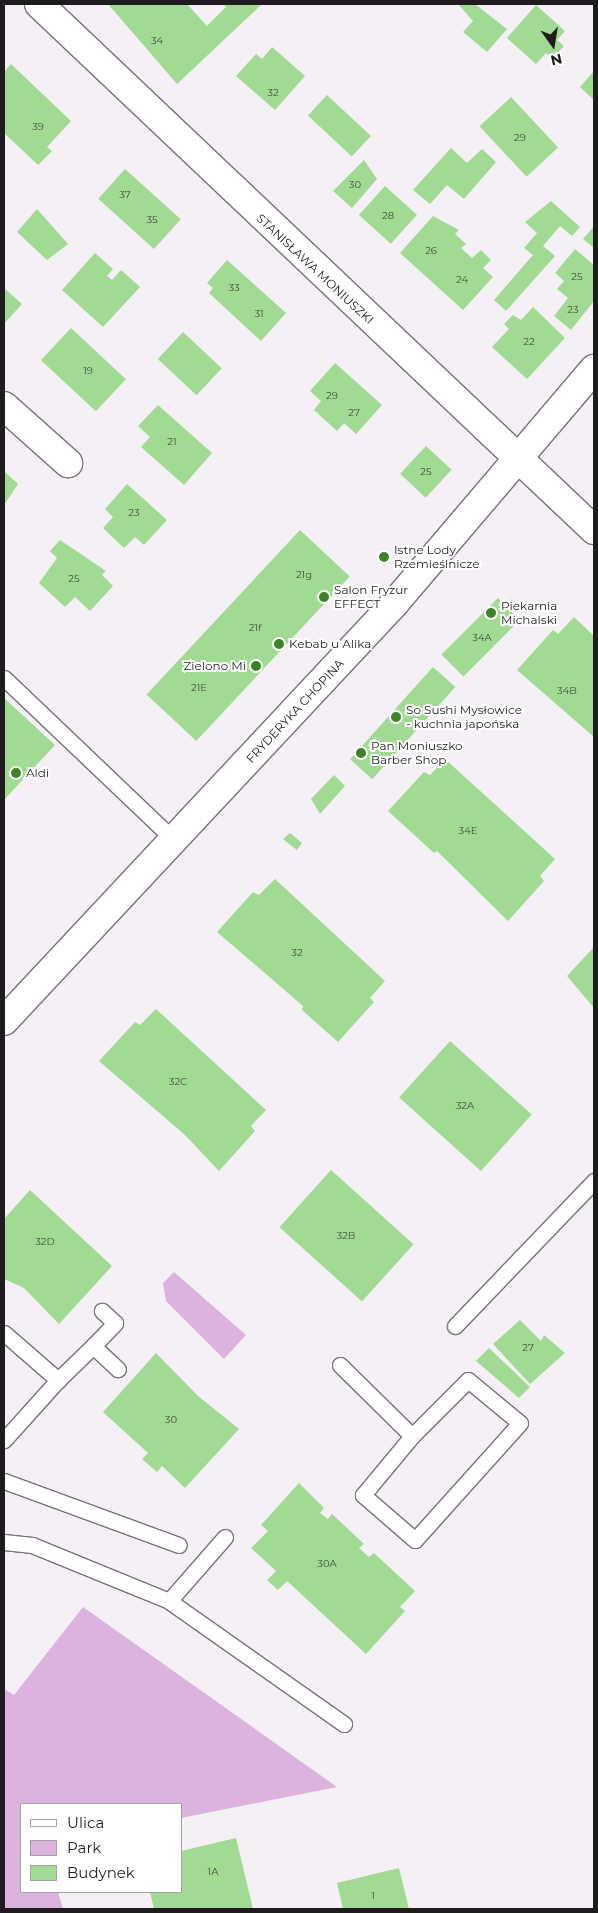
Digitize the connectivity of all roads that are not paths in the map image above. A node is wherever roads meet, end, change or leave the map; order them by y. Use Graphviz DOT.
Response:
graph roads {
  1 [pos="39,4"];
  2 [pos="594,369"];
  3 [pos="4,406"];
  4 [pos="518,461"];
  5 [pos="68,463"];
  6 [pos="594,530"];
  7 [pos="4,678"];
  8 [pos="174,840"];
  9 [pos="4,1020"];
  10 [pos="594,1181"];
  11 [pos="102,1311"];
  12 [pos="455,1326"];
  13 [pos="4,1333"];
  14 [pos="93,1346"];
  15 [pos="340,1365"];
  16 [pos="118,1369"];
  17 [pos="58,1380"];
  18 [pos="412,1436"];
  19 [pos="4,1440"];
  20 [pos="4,1481"];
  21 [pos="225,1536"];
  22 [pos="4,1542"];
  23 [pos="179,1545"];
  24 [pos="169,1601"];
  25 [pos="344,1724"];
  1 -- 4 [label="street, STANISŁAWA MONIUSZKI"];
  2 -- 4 [label="street, FRYDERYKA CHOPINA"];
  3 -- 5 [label="street"];
  4 -- 6 [label="street, STANISŁAWA MONIUSZKI"];
  4 -- 8 [label="street, FRYDERYKA CHOPINA"];
  7 -- 8 [label="lane"];
  8 -- 9 [label="street, FRYDERYKA CHOPINA"];
  10 -- 12 [label="lane"];
  11 -- 14 [label="lane"];
  13 -- 17 [label="lane"];
  14 -- 16 [label="lane"];
  14 -- 17 [label="lane"];
  15 -- 18 [label="lane"];
  17 -- 19 [label="lane"];
  18 -- 18 [label="lane"];
  20 -- 23 [label="lane"];
  21 -- 24 [label="lane"];
  22 -- 24 [label="lane"];
  24 -- 25 [label="lane"];
}
